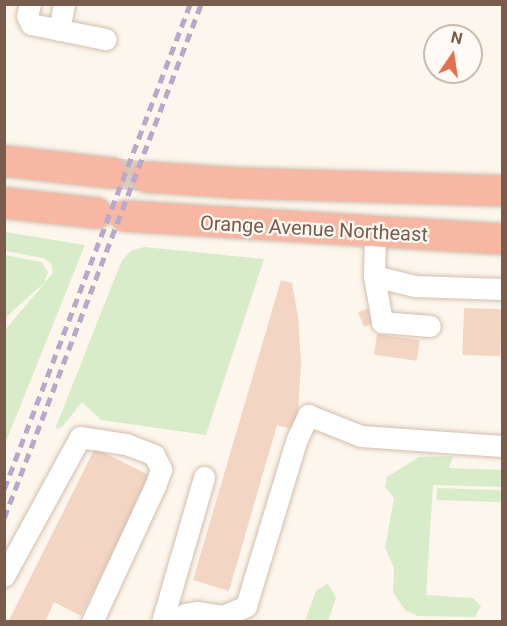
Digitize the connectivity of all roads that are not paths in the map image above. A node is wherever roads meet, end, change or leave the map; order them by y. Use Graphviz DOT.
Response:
graph roads {
  1 [pos="30,4"];
  2 [pos="64,4"];
  3 [pos="59,30"];
  4 [pos="105,39"];
  5 [pos="4,161"];
  6 [pos="111,173"];
  7 [pos="147,177"];
  8 [pos="502,191"];
  9 [pos="4,203"];
  10 [pos="96,213"];
  11 [pos="125,216"];
  12 [pos="375,233"];
  13 [pos="502,239"];
  14 [pos="374,276"];
  15 [pos="502,289"];
  16 [pos="430,326"];
  17 [pos="502,446"];
  18 [pos="204,477"];
  19 [pos="4,576"];
  20 [pos="92,621"];
  21 [pos="162,621"];
  22 [pos="177,621"];
  1 -- 3 [label="lane"];
  2 -- 3 [label="lane"];
  3 -- 4 [label="lane"];
  5 -- 6 [label="highway"];
  7 -- 8 [label="highway"];
  9 -- 10 [label="highway"];
  11 -- 12 [label="highway, Orange Avenue Northeast"];
  12 -- 13 [label="highway, Orange Avenue Northeast"];
  12 -- 14 [label="lane"];
  14 -- 15 [label="lane"];
  14 -- 16 [label="lane"];
  17 -- 22 [label="lane"];
  18 -- 21 [label="lane"];
  19 -- 20 [label="lane"];
}
